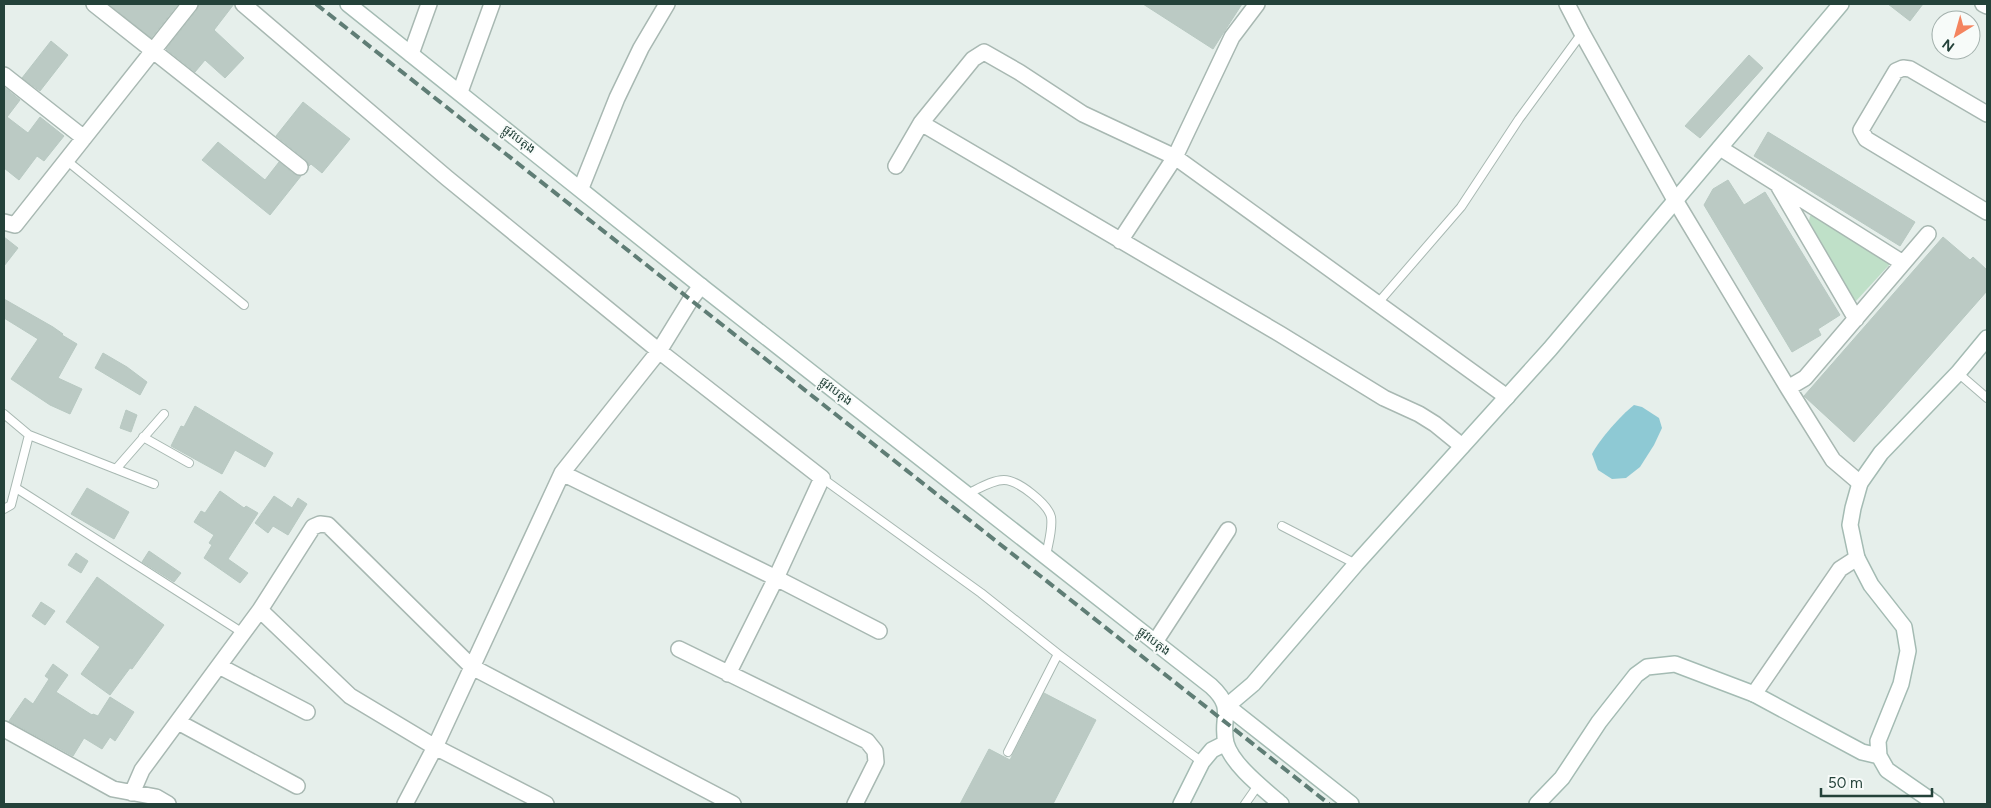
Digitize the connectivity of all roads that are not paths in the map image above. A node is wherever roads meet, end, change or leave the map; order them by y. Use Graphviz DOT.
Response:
graph roads {
  1 [pos="94,4"];
  2 [pos="190,4"];
  3 [pos="243,4"];
  4 [pos="349,4"];
  5 [pos="429,4"];
  6 [pos="492,4"];
  7 [pos="666,4"];
  8 [pos="1257,4"];
  9 [pos="1567,4"];
  10 [pos="1841,4"];
  11 [pos="1983,4"];
  12 [pos="1987,6"];
  13 [pos="1582,33"];
  14 [pos="154,50"];
  15 [pos="411,54"];
  16 [pos="4,75"];
  17 [pos="460,92"];
  18 [pos="1987,114"];
  19 [pos="921,124"];
  20 [pos="84,138"];
  21 [pos="1720,148"];
  22 [pos="1175,156"];
  23 [pos="66,160"];
  24 [pos="896,166"];
  25 [pos="300,167"];
  26 [pos="1776,183"];
  27 [pos="580,188"];
  28 [pos="1675,200"];
  29 [pos="1987,212"];
  30 [pos="4,222"];
  31 [pos="1928,234"];
  32 [pos="1120,242"];
  33 [pos="1903,263"];
  34 [pos="701,286"];
  35 [pos="1378,303"];
  36 [pos="244,304"];
  37 [pos="1856,319"];
  38 [pos="1987,338"];
  39 [pos="659,351"];
  40 [pos="1958,373"];
  41 [pos="1788,388"];
  42 [pos="1507,397"];
  43 [pos="1987,398"];
  44 [pos="4,414"];
  45 [pos="164,414"];
  46 [pos="29,435"];
  47 [pos="143,437"];
  48 [pos="1462,446"];
  49 [pos="189,463"];
  50 [pos="116,469"];
  51 [pos="562,473"];
  52 [pos="822,478"];
  53 [pos="1860,483"];
  54 [pos="154,484"];
  55 [pos="16,488"];
  56 [pos="967,494"];
  57 [pos="4,508"];
  58 [pos="1282,526"];
  59 [pos="1228,530"];
  60 [pos="1046,556"];
  61 [pos="1857,558"];
  62 [pos="1356,564"];
  63 [pos="776,578"];
  64 [pos="260,610"];
  65 [pos="879,631"];
  66 [pos="243,633"];
  67 [pos="1155,642"];
  68 [pos="679,649"];
  69 [pos="1058,654"];
  70 [pos="219,666"];
  71 [pos="472,667"];
  72 [pos="728,674"];
  73 [pos="1754,694"];
  74 [pos="1227,706"];
  75 [pos="307,712"];
  76 [pos="178,722"];
  77 [pos="4,729"];
  78 [pos="1226,743"];
  79 [pos="435,747"];
  80 [pos="1008,752"];
  81 [pos="1879,756"];
  82 [pos="1202,762"];
  83 [pos="1259,784"];
  84 [pos="297,786"];
  85 [pos="132,792"];
  86 [pos="168,804"];
  87 [pos="406,804"];
  88 [pos="546,804"];
  89 [pos="732,804"];
  90 [pos="856,804"];
  91 [pos="1181,804"];
  92 [pos="1245,804"];
  93 [pos="1281,804"];
  94 [pos="1351,804"];
  95 [pos="1537,804"];
  96 [pos="1936,804"];
  1 -- 14 [label="street"];
  2 -- 14 [label="street"];
  3 -- 39 [label="street"];
  4 -- 15 [label="street, ផ្លូវបេតុង"];
  5 -- 15 [label="street"];
  6 -- 17 [label="street"];
  7 -- 27 [label="street"];
  8 -- 22 [label="street"];
  9 -- 13 [label="street"];
  10 -- 21 [label="street"];
  11 -- 12 [label="street"];
  13 -- 28 [label="street"];
  13 -- 35 [label="lane"];
  14 -- 20 [label="street"];
  14 -- 25 [label="street"];
  15 -- 17 [label="street, ផ្លូវបេតុង"];
  16 -- 20 [label="street"];
  17 -- 27 [label="street, ផ្លូវបេតុង"];
  18 -- 29 [label="street"];
  19 -- 22 [label="street"];
  19 -- 24 [label="street"];
  19 -- 32 [label="street"];
  20 -- 23 [label="street"];
  21 -- 26 [label="street"];
  21 -- 28 [label="street"];
  22 -- 32 [label="street"];
  22 -- 35 [label="street"];
  23 -- 30 [label="street"];
  23 -- 36 [label="lane"];
  26 -- 33 [label="street"];
  26 -- 37 [label="street"];
  27 -- 34 [label="street, ផ្លូវបេតុង"];
  28 -- 41 [label="street"];
  28 -- 42 [label="street"];
  31 -- 33 [label="street"];
  32 -- 48 [label="street"];
  33 -- 37 [label="street"];
  34 -- 39 [label="street"];
  34 -- 56 [label="street, ផ្លូវបេតុង"];
  35 -- 42 [label="street"];
  37 -- 41 [label="street"];
  38 -- 40 [label="street"];
  39 -- 51 [label="street"];
  39 -- 52 [label="street"];
  40 -- 43 [label="lane"];
  40 -- 53 [label="street"];
  41 -- 53 [label="street"];
  42 -- 48 [label="street"];
  44 -- 46 [label="lane"];
  45 -- 47 [label="lane"];
  46 -- 50 [label="lane"];
  46 -- 55 [label="lane"];
  47 -- 49 [label="lane"];
  47 -- 50 [label="lane"];
  48 -- 62 [label="street"];
  50 -- 54 [label="lane"];
  51 -- 63 [label="street"];
  51 -- 71 [label="street"];
  52 -- 63 [label="street"];
  52 -- 69 [label="lane"];
  53 -- 61 [label="street"];
  55 -- 57 [label="lane"];
  55 -- 66 [label="lane"];
  56 -- 60 [label="street, ផ្លូវបេតុង"];
  56 -- 60 [label="lane"];
  58 -- 62 [label="lane"];
  59 -- 67 [label="street"];
  60 -- 67 [label="street, ផ្លូវបេតុង"];
  61 -- 73 [label="street"];
  61 -- 81 [label="street"];
  62 -- 74 [label="street"];
  63 -- 65 [label="street"];
  63 -- 72 [label="street"];
  64 -- 66 [label="street"];
  64 -- 71 [label="street"];
  64 -- 79 [label="street"];
  66 -- 70 [label="street"];
  67 -- 74 [label="street, ផ្លូវបេតុង"];
  68 -- 72 [label="street"];
  69 -- 80 [label="lane"];
  69 -- 82 [label="lane"];
  70 -- 75 [label="street"];
  70 -- 76 [label="street"];
  71 -- 79 [label="street"];
  71 -- 89 [label="street"];
  72 -- 90 [label="street"];
  73 -- 81 [label="street"];
  73 -- 95 [label="street"];
  74 -- 78 [label="street"];
  74 -- 94 [label="street, ផ្លូវបេតុង"];
  76 -- 84 [label="street"];
  76 -- 85 [label="street"];
  77 -- 85 [label="street"];
  78 -- 82 [label="street"];
  78 -- 83 [label="street"];
  79 -- 87 [label="street"];
  79 -- 88 [label="street"];
  81 -- 96 [label="street"];
  82 -- 91 [label="street"];
  83 -- 92 [label="lane"];
  83 -- 93 [label="street"];
  85 -- 86 [label="street"];
}
